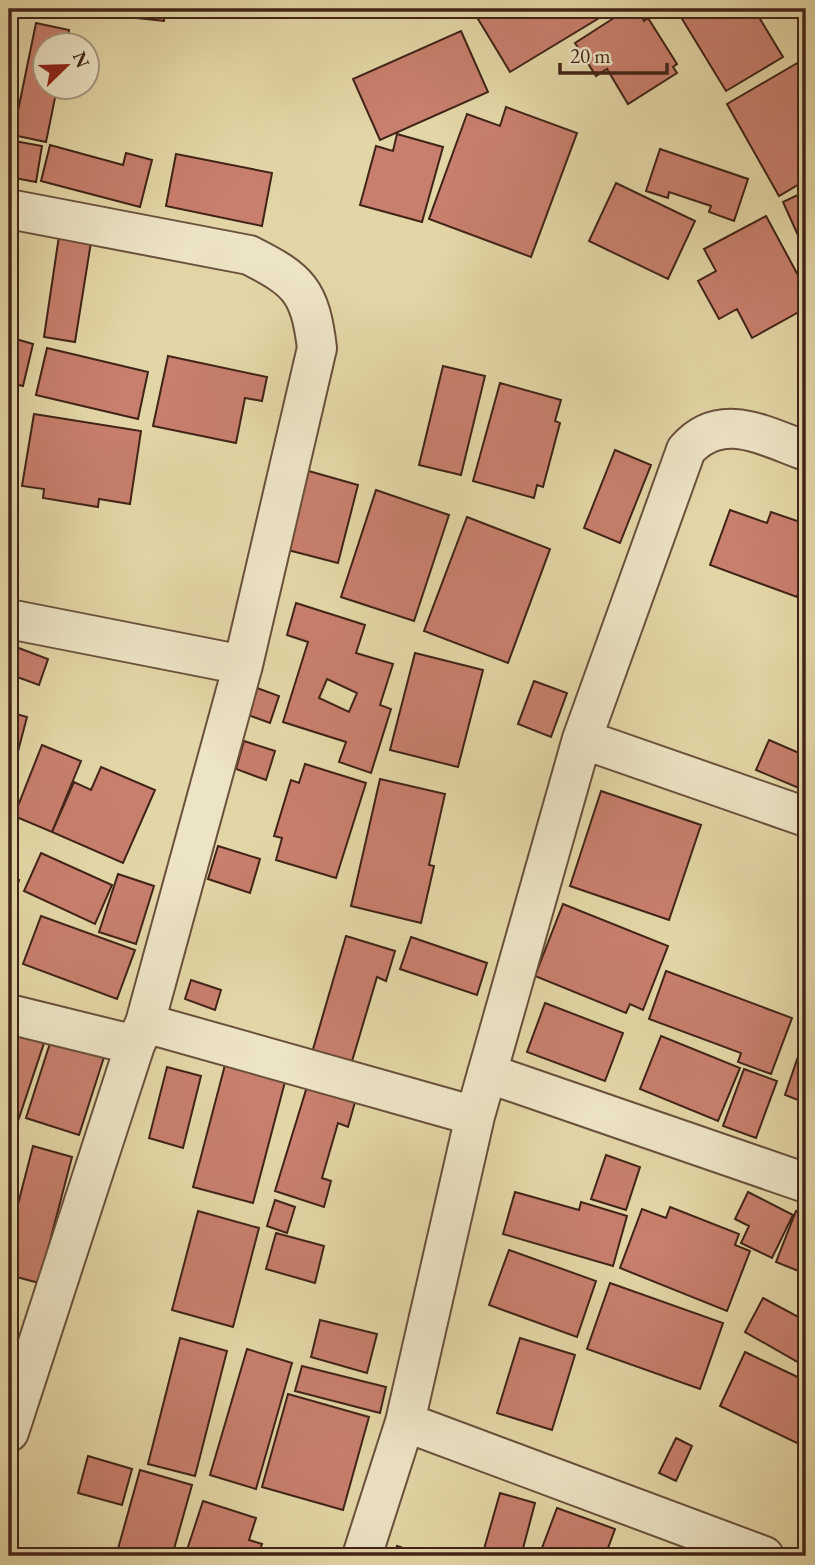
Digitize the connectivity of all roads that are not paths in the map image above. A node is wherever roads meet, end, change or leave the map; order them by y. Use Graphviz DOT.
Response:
graph roads {
  1 [pos="9,209"];
  2 [pos="806,451"];
  3 [pos="9,620"];
  4 [pos="243,664"];
  5 [pos="583,739"];
  6 [pos="806,817"];
  7 [pos="9,1014"];
  8 [pos="140,1034"];
  9 [pos="487,1073"];
  10 [pos="475,1116"];
  11 [pos="806,1183"];
  12 [pos="12,1412"];
  13 [pos="405,1422"];
  14 [pos="362,1556"];
  15 [pos="764,1556"];
  1 -- 4 [label="street"];
  2 -- 5 [label="street"];
  3 -- 4 [label="street"];
  4 -- 8 [label="street"];
  5 -- 6 [label="street"];
  5 -- 9 [label="street"];
  7 -- 8 [label="street"];
  8 -- 10 [label="street"];
  8 -- 12 [label="street"];
  9 -- 10 [label="street"];
  9 -- 11 [label="street"];
  10 -- 13 [label="street"];
  13 -- 14 [label="street"];
  13 -- 15 [label="street"];
}
